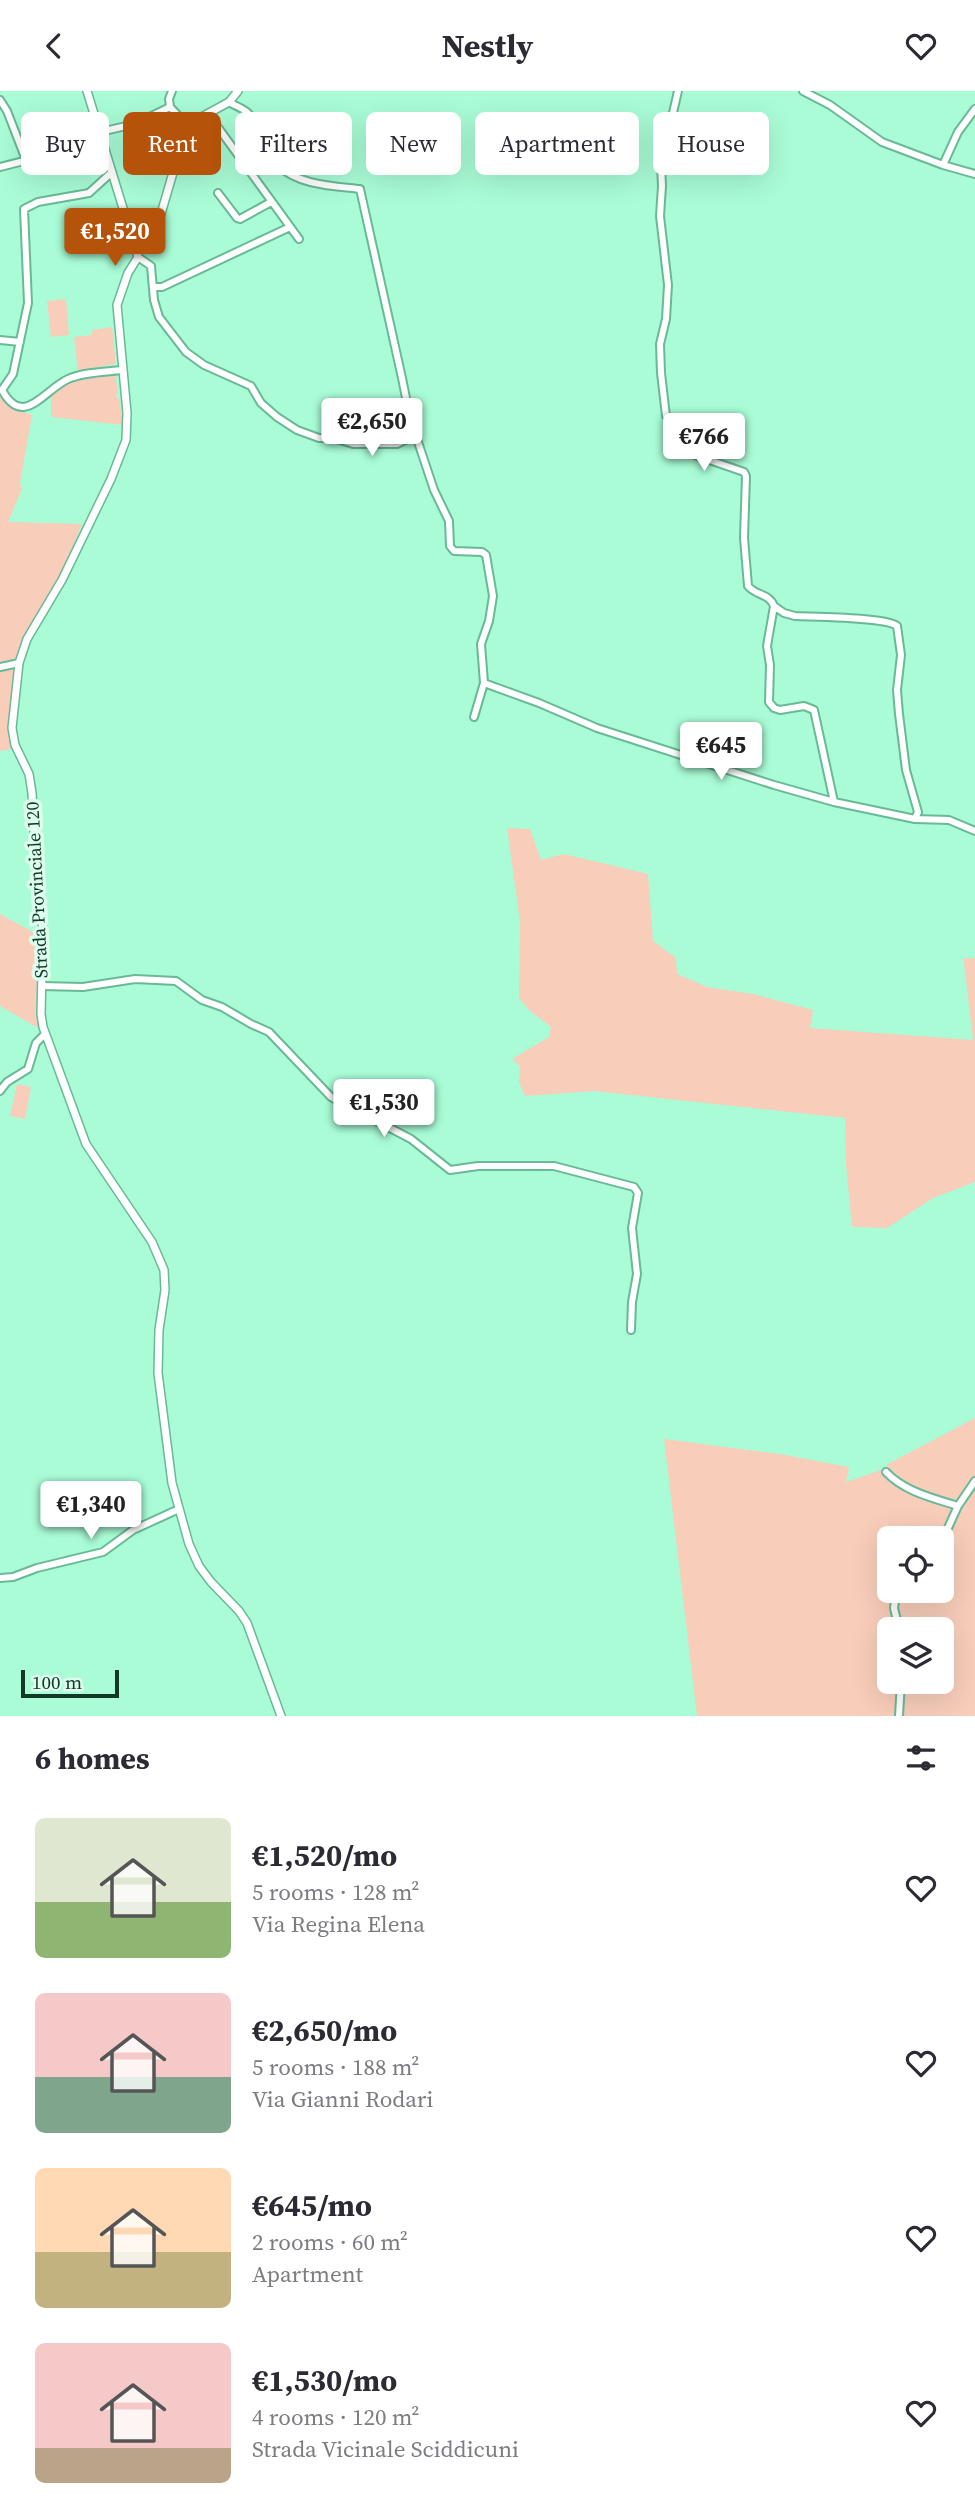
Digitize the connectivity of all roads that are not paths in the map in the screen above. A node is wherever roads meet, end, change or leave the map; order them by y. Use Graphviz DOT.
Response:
graph roads {
  1 [pos="88,91"];
  2 [pos="172,91"];
  3 [pos="238,91"];
  4 [pos="678,91"];
  5 [pos="803,91"];
  6 [pos="0,100"];
  7 [pos="229,102"];
  8 [pos="170,107"];
  9 [pos="975,109"];
  10 [pos="94,112"];
  11 [pos="175,112"];
  12 [pos="214,112"];
  13 [pos="109,130"];
  14 [pos="221,132"];
  15 [pos="21,147"];
  16 [pos="21,161"];
  17 [pos="109,162"];
  18 [pos="943,165"];
  19 [pos="0,167"];
  20 [pos="112,172"];
  21 [pos="975,174"];
  22 [pos="172,175"];
  23 [pos="218,193"];
  24 [pos="271,202"];
  25 [pos="290,227"];
  26 [pos="299,239"];
  27 [pos="137,253"];
  28 [pos="154,287"];
  29 [pos="0,340"];
  30 [pos="20,342"];
  31 [pos="122,370"];
  32 [pos="411,437"];
  33 [pos="774,606"];
  34 [pos="19,663"];
  35 [pos="0,667"];
  36 [pos="484,683"];
  37 [pos="474,717"];
  38 [pos="834,802"];
  39 [pos="915,819"];
  40 [pos="975,831"];
  41 [pos="43,986"];
  42 [pos="45,1034"];
  43 [pos="0,1091"];
  44 [pos="631,1330"];
  45 [pos="886,1472"];
  46 [pos="975,1481"];
  47 [pos="958,1506"];
  48 [pos="179,1509"];
  49 [pos="949,1526"];
  50 [pos="0,1578"];
  51 [pos="900,1694"];
  52 [pos="281,1716"];
  53 [pos="899,1716"];
  1 -- 10 [label="street"];
  2 -- 8 [label="street"];
  3 -- 7 [label="street"];
  4 -- 33 [label="street"];
  5 -- 18 [label="street"];
  6 -- 15 [label="street"];
  7 -- 12 [label="street"];
  7 -- 32 [label="street"];
  8 -- 11 [label="street"];
  8 -- 13 [label="street"];
  9 -- 18 [label="street"];
  14 -- 24 [label="street"];
  16 -- 19 [label="street"];
  17 -- 20 [label="street"];
  18 -- 21 [label="street"];
  20 -- 27 [label="street"];
  20 -- 30 [label="street"];
  22 -- 27 [label="street, Strada Provinciale 120"];
  23 -- 24 [label="street"];
  24 -- 25 [label="street"];
  25 -- 26 [label="street"];
  25 -- 28 [label="street"];
  27 -- 28 [label="street"];
  27 -- 31 [label="street, Strada Provinciale 120"];
  28 -- 32 [label="street"];
  29 -- 30 [label="street"];
  30 -- 31 [label="street"];
  31 -- 34 [label="street, Strada Provinciale 120"];
  32 -- 36 [label="street"];
  33 -- 38 [label="street"];
  33 -- 39 [label="street"];
  34 -- 35 [label="street"];
  34 -- 41 [label="street, Strada Provinciale 120"];
  36 -- 37 [label="street"];
  36 -- 38 [label="street"];
  38 -- 39 [label="street"];
  39 -- 40 [label="street"];
  41 -- 42 [label="street, Strada Provinciale 120"];
  41 -- 44 [label="street"];
  42 -- 43 [label="street"];
  42 -- 48 [label="street, Strada Provinciale 120"];
  45 -- 47 [label="street"];
  46 -- 47 [label="street"];
  47 -- 49 [label="street"];
  48 -- 50 [label="street"];
  48 -- 52 [label="street, Strada Provinciale 120"];
  51 -- 53 [label="street"];
}
